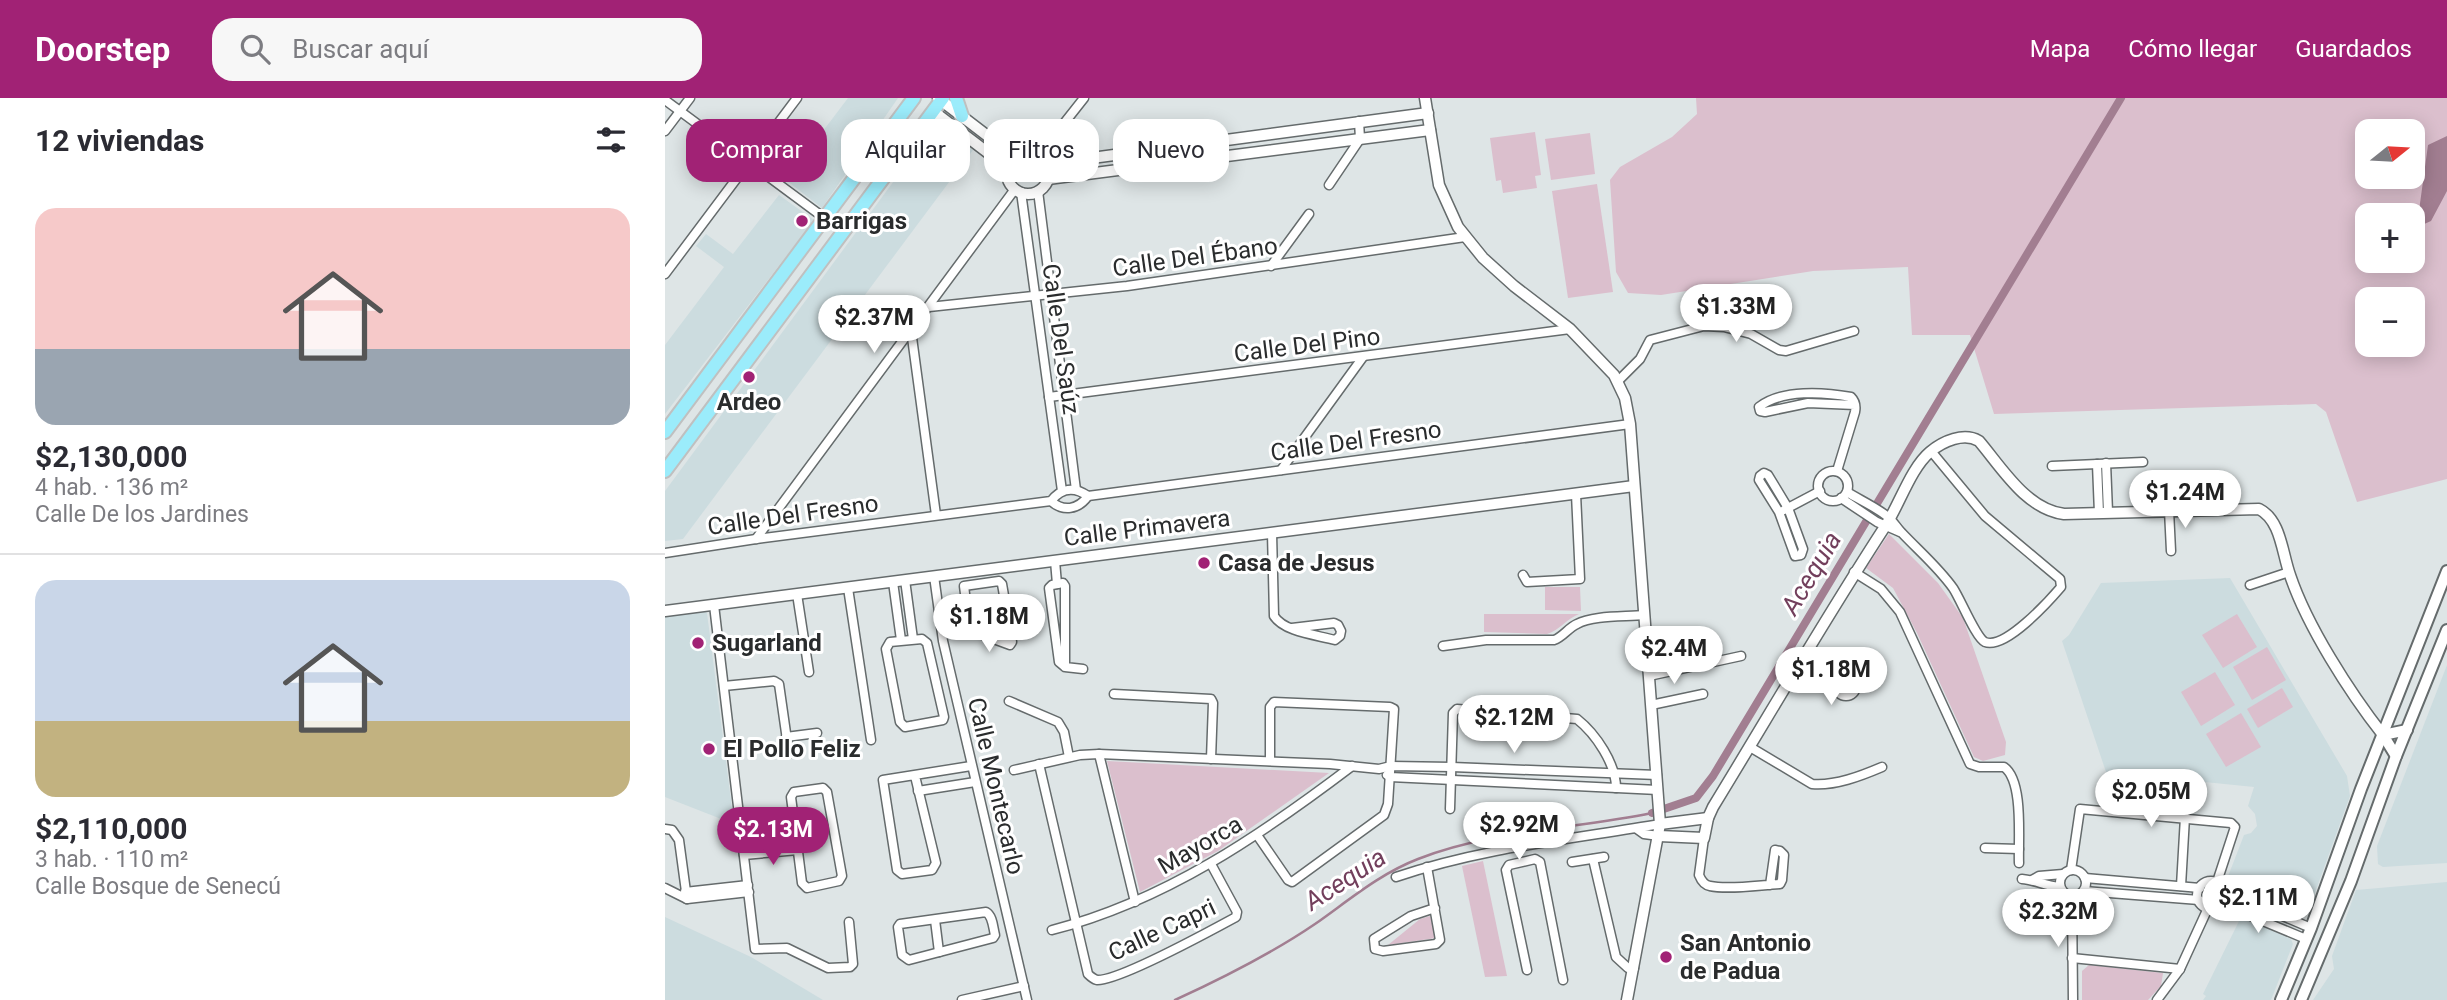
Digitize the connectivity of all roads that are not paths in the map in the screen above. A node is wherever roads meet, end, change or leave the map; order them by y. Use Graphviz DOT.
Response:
graph roads {
  1 [pos="689,98"];
  2 [pos="797,98"];
  3 [pos="914,98"];
  4 [pos="956,98"];
  5 [pos="1084,98"];
  6 [pos="1426,98"];
  7 [pos="941,99"];
  8 [pos="665,100"];
  9 [pos="680,111"];
  10 [pos="933,111"];
  11 [pos="1428,113"];
  12 [pos="962,116"];
  13 [pos="691,119"];
  14 [pos="781,119"];
  15 [pos="1070,119"];
  16 [pos="1359,121"];
  17 [pos="1328,126"];
  18 [pos="1430,130"];
  19 [pos="665,131"];
  20 [pos="984,133"];
  21 [pos="1229,139"];
  22 [pos="1360,139"];
  23 [pos="1328,144"];
  24 [pos="984,150"];
  25 [pos="1229,156"];
  26 [pos="733,182"];
  27 [pos="775,182"];
  28 [pos="1011,182"];
  29 [pos="1046,182"];
  30 [pos="1329,185"];
  31 [pos="1018,191"];
  32 [pos="1038,191"];
  33 [pos="1309,214"];
  34 [pos="823,217"];
  35 [pos="1465,237"];
  36 [pos="1271,267"];
  37 [pos="665,274"];
  38 [pos="1052,294"];
  39 [pos="1036,296"];
  40 [pos="929,307"];
  41 [pos="1570,329"];
  42 [pos="911,330"];
  43 [pos="1854,331"];
  44 [pos="1363,357"];
  45 [pos="1618,381"];
  46 [pos="1064,395"];
  47 [pos="1049,397"];
  48 [pos="1808,398"];
  49 [pos="682,410"];
  50 [pos="1630,424"];
  51 [pos="697,429"];
  52 [pos="665,432"];
  53 [pos="1931,451"];
  54 [pos="679,453"];
  55 [pos="2143,462"];
  56 [pos="2102,463"];
  57 [pos="2052,466"];
  58 [pos="1281,470"];
  59 [pos="665,471"];
  60 [pos="1837,471"];
  61 [pos="1634,486"];
  62 [pos="1076,490"];
  63 [pos="1062,491"];
  64 [pos="1819,491"];
  65 [pos="1576,494"];
  66 [pos="1844,495"];
  67 [pos="1087,496"];
  68 [pos="1051,501"];
  69 [pos="1789,508"];
  70 [pos="2169,510"];
  71 [pos="1779,512"];
  72 [pos="2103,512"];
  73 [pos="936,515"];
  74 [pos="1884,520"];
  75 [pos="1272,533"];
  76 [pos="756,538"];
  77 [pos="2171,551"];
  78 [pos="665,553"];
  79 [pos="1055,561"];
  80 [pos="980,570"];
  81 [pos="2447,571"];
  82 [pos="1854,572"];
  83 [pos="2289,572"];
  84 [pos="934,576"];
  85 [pos="1523,576"];
  86 [pos="905,580"];
  87 [pos="893,582"];
  88 [pos="982,583"];
  89 [pos="1057,584"];
  90 [pos="2250,585"];
  91 [pos="848,587"];
  92 [pos="797,594"];
  93 [pos="714,605"];
  94 [pos="665,611"];
  95 [pos="1644,615"];
  96 [pos="1292,628"];
  97 [pos="2447,630"];
  98 [pos="913,639"];
  99 [pos="901,640"];
  100 [pos="1443,646"];
  101 [pos="1803,655"];
  102 [pos="1741,656"];
  103 [pos="1065,667"];
  104 [pos="1083,669"];
  105 [pos="809,672"];
  106 [pos="1649,676"];
  107 [pos="1839,681"];
  108 [pos="724,685"];
  109 [pos="1114,694"];
  110 [pos="1703,694"];
  111 [pos="1009,701"];
  112 [pos="1651,705"];
  113 [pos="2407,730"];
  114 [pos="817,733"];
  115 [pos="2383,735"];
  116 [pos="786,737"];
  117 [pos="871,740"];
  118 [pos="1750,747"];
  119 [pos="789,754"];
  120 [pos="1099,754"];
  121 [pos="1069,757"];
  122 [pos="2396,757"];
  123 [pos="1211,759"];
  124 [pos="1270,761"];
  125 [pos="1039,764"];
  126 [pos="1352,765"];
  127 [pos="971,766"];
  128 [pos="1391,766"];
  129 [pos="1452,767"];
  130 [pos="1882,767"];
  131 [pos="1379,769"];
  132 [pos="1014,770"];
  133 [pos="937,772"];
  134 [pos="1616,773"];
  135 [pos="1657,775"];
  136 [pos="915,776"];
  137 [pos="1390,777"];
  138 [pos="1451,781"];
  139 [pos="975,782"];
  140 [pos="941,788"];
  141 [pos="1616,788"];
  142 [pos="1658,790"];
  143 [pos="918,791"];
  144 [pos="1450,809"];
  145 [pos="2185,817"];
  146 [pos="1708,818"];
  147 [pos="1660,824"];
  148 [pos="665,829"];
  149 [pos="1637,829"];
  150 [pos="796,835"];
  151 [pos="1257,835"];
  152 [pos="1659,836"];
  153 [pos="1704,838"];
  154 [pos="742,840"];
  155 [pos="1523,846"];
  156 [pos="1985,848"];
  157 [pos="2018,849"];
  158 [pos="798,850"];
  159 [pos="744,855"];
  160 [pos="1604,857"];
  161 [pos="1593,859"];
  162 [pos="1526,861"];
  163 [pos="1572,862"];
  164 [pos="2019,863"];
  165 [pos="1211,864"];
  166 [pos="1427,867"];
  167 [pos="2067,872"];
  168 [pos="1396,877"];
  169 [pos="2085,878"];
  170 [pos="2022,879"];
  171 [pos="2032,880"];
  172 [pos="2217,883"];
  173 [pos="1770,885"];
  174 [pos="2181,886"];
  175 [pos="2060,887"];
  176 [pos="665,888"];
  177 [pos="748,888"];
  178 [pos="2200,888"];
  179 [pos="2084,891"];
  180 [pos="2224,891"];
  181 [pos="684,895"];
  182 [pos="2072,897"];
  183 [pos="2199,900"];
  184 [pos="1135,902"];
  185 [pos="2222,904"];
  186 [pos="1434,908"];
  187 [pos="2208,908"];
  188 [pos="935,920"];
  189 [pos="849,922"];
  190 [pos="1009,922"];
  191 [pos="1078,923"];
  192 [pos="993,925"];
  193 [pos="2311,928"];
  194 [pos="1052,930"];
  195 [pos="2306,939"];
  196 [pos="939,952"];
  197 [pos="2072,958"];
  198 [pos="1631,968"];
  199 [pos="2180,969"];
  200 [pos="1527,970"];
  201 [pos="1563,980"];
  202 [pos="1024,986"];
  203 [pos="986,997"];
  204 [pos="962,1000"];
  205 [pos="1027,1000"];
  206 [pos="1627,1000"];
  207 [pos="2073,1000"];
  208 [pos="2157,1000"];
  209 [pos="2281,1000"];
  210 [pos="2301,1000"];
  1 -- 9 [label="street"];
  2 -- 14 [label="street"];
  3 -- 34 [label="main road"];
  4 -- 12 [label="main road"];
  5 -- 15 [label="street"];
  6 -- 11 [label="street"];
  7 -- 10 [label="main road"];
  7 -- 12 [label="street"];
  8 -- 9 [label="street"];
  9 -- 13 [label="street"];
  9 -- 19 [label="street"];
  10 -- 24 [label="street"];
  10 -- 51 [label="main road"];
  11 -- 16 [label="street"];
  11 -- 18 [label="street"];
  12 -- 20 [label="street"];
  16 -- 17 [label="street"];
  16 -- 22 [label="street"];
  17 -- 21 [label="street"];
  17 -- 23 [label="street"];
  18 -- 22 [label="street"];
  18 -- 35 [label="street"];
  22 -- 23 [label="street"];
  22 -- 30 [label="street"];
  23 -- 25 [label="street"];
  26 -- 37 [label="street"];
  27 -- 34 [label="street"];
  28 -- 31 [label="street"];
  29 -- 32 [label="street"];
  31 -- 32 [label="street"];
  31 -- 39 [label="street, Calle Del Saúz"];
  31 -- 40 [label="street"];
  32 -- 38 [label="street, Calle Del Saúz"];
  33 -- 36 [label="street"];
  34 -- 49 [label="main road"];
  35 -- 36 [label="street, Calle Del Ébano"];
  35 -- 41 [label="street"];
  36 -- 38 [label="street, Calle Del Ébano"];
  38 -- 39 [label="street, Calle Del Ébano"];
  38 -- 46 [label="street, Calle Del Saúz"];
  39 -- 40 [label="street, Calle Del Ébano"];
  39 -- 47 [label="street, Calle Del Saúz"];
  40 -- 42 [label="street"];
  41 -- 44 [label="street, Calle Del Pino"];
  41 -- 45 [label="street"];
  42 -- 73 [label="street"];
  42 -- 76 [label="street"];
  43 -- 45 [label="street"];
  44 -- 46 [label="street, Calle Del Pino"];
  44 -- 58 [label="street"];
  45 -- 50 [label="street"];
  46 -- 47 [label="street, Calle Del Pino"];
  46 -- 62 [label="street, Calle Del Saúz"];
  47 -- 63 [label="street, Calle Del Saúz"];
  48 -- 48 [label="street"];
  48 -- 60 [label="street"];
  49 -- 51 [label="main road"];
  49 -- 52 [label="main road"];
  50 -- 58 [label="street, Calle Del Fresno"];
  50 -- 61 [label="street"];
  51 -- 54 [label="main road"];
  52 -- 54 [label="main road"];
  53 -- 72 [label="street"];
  53 -- 74 [label="street"];
  53 -- 74 [label="street"];
  54 -- 59 [label="main road"];
  55 -- 56 [label="street"];
  56 -- 57 [label="street"];
  56 -- 72 [label="street"];
  58 -- 67 [label="street, Calle Del Fresno"];
  60 -- 64 [label="street"];
  60 -- 66 [label="street"];
  61 -- 65 [label="street, Calle Primavera"];
  61 -- 95 [label="street"];
  62 -- 63 [label="street"];
  62 -- 67 [label="street"];
  63 -- 68 [label="street"];
  64 -- 66 [label="street"];
  64 -- 69 [label="street"];
  65 -- 75 [label="street, Calle Primavera"];
  65 -- 85 [label="street"];
  66 -- 74 [label="street"];
  67 -- 68 [label="street, Calle Del Fresno"];
  68 -- 73 [label="street, Calle Del Fresno"];
  69 -- 71 [label="street"];
  69 -- 71 [label="street"];
  69 -- 71 [label="street"];
  70 -- 72 [label="street"];
  70 -- 77 [label="street"];
  70 -- 83 [label="street"];
  73 -- 76 [label="street, Calle Del Fresno"];
  74 -- 82 [label="street"];
  75 -- 79 [label="street, Calle Primavera"];
  75 -- 96 [label="street"];
  76 -- 78 [label="street, Calle Del Fresno"];
  79 -- 80 [label="street, Calle Primavera"];
  79 -- 89 [label="street"];
  80 -- 84 [label="street, Calle Primavera"];
  80 -- 88 [label="street"];
  81 -- 115 [label="main road"];
  82 -- 101 [label="street"];
  82 -- 157 [label="street"];
  83 -- 90 [label="street"];
  83 -- 115 [label="street"];
  84 -- 86 [label="street, Calle Primavera"];
  84 -- 127 [label="street, Calle Montecarlo"];
  86 -- 87 [label="street, Calle Primavera"];
  86 -- 98 [label="street"];
  87 -- 91 [label="street, Calle Primavera"];
  87 -- 99 [label="street"];
  88 -- 88 [label="street"];
  89 -- 103 [label="street"];
  89 -- 103 [label="street"];
  91 -- 92 [label="street, Calle Primavera"];
  91 -- 117 [label="street"];
  92 -- 93 [label="street, Calle Primavera"];
  92 -- 105 [label="street"];
  93 -- 94 [label="street, Calle Primavera"];
  93 -- 108 [label="street"];
  95 -- 100 [label="street"];
  95 -- 106 [label="street"];
  96 -- 96 [label="street"];
  97 -- 113 [label="main road"];
  98 -- 99 [label="street"];
  98 -- 99 [label="street"];
  101 -- 107 [label="street"];
  101 -- 118 [label="street"];
  102 -- 106 [label="street"];
  103 -- 104 [label="street"];
  106 -- 112 [label="street"];
  108 -- 116 [label="street"];
  108 -- 154 [label="street"];
  109 -- 123 [label="street"];
  110 -- 112 [label="street"];
  111 -- 121 [label="street"];
  112 -- 135 [label="street"];
  113 -- 115 [label="main road"];
  113 -- 122 [label="main road"];
  114 -- 116 [label="street"];
  115 -- 122 [label="main road"];
  115 -- 193 [label="main road"];
  116 -- 119 [label="street"];
  118 -- 130 [label="street"];
  118 -- 146 [label="street"];
  120 -- 121 [label="street"];
  120 -- 123 [label="street"];
  120 -- 184 [label="street"];
  121 -- 125 [label="street"];
  122 -- 210 [label="main road"];
  123 -- 124 [label="street"];
  124 -- 126 [label="street"];
  124 -- 128 [label="street"];
  125 -- 132 [label="street"];
  125 -- 191 [label="street"];
  126 -- 131 [label="street"];
  126 -- 151 [label="street, Mayorca"];
  127 -- 133 [label="street"];
  127 -- 139 [label="street, Calle Montecarlo"];
  128 -- 129 [label="street"];
  128 -- 131 [label="street"];
  128 -- 137 [label="street"];
  129 -- 134 [label="street"];
  129 -- 134 [label="street"];
  129 -- 138 [label="street"];
  131 -- 137 [label="street"];
  133 -- 136 [label="street"];
  133 -- 140 [label="street"];
  134 -- 135 [label="street"];
  134 -- 141 [label="street"];
  135 -- 142 [label="street"];
  136 -- 143 [label="street"];
  136 -- 143 [label="street"];
  137 -- 138 [label="street"];
  137 -- 151 [label="street"];
  138 -- 141 [label="street"];
  138 -- 144 [label="street"];
  139 -- 140 [label="street"];
  139 -- 190 [label="street, Calle Montecarlo"];
  140 -- 143 [label="street"];
  141 -- 142 [label="street"];
  142 -- 147 [label="street"];
  145 -- 167 [label="street"];
  145 -- 172 [label="street"];
  145 -- 174 [label="street"];
  146 -- 147 [label="street"];
  146 -- 153 [label="street"];
  147 -- 149 [label="street"];
  147 -- 152 [label="street"];
  148 -- 181 [label="street"];
  149 -- 152 [label="street"];
  149 -- 155 [label="street"];
  150 -- 154 [label="street"];
  150 -- 158 [label="street"];
  150 -- 158 [label="street"];
  151 -- 165 [label="street, Mayorca"];
  152 -- 153 [label="street"];
  152 -- 198 [label="street"];
  153 -- 173 [label="street"];
  154 -- 159 [label="street"];
  155 -- 162 [label="street"];
  155 -- 166 [label="street"];
  156 -- 157 [label="street"];
  157 -- 164 [label="street"];
  158 -- 159 [label="street"];
  159 -- 177 [label="street"];
  160 -- 161 [label="street"];
  161 -- 163 [label="street"];
  161 -- 198 [label="street"];
  162 -- 200 [label="street"];
  162 -- 201 [label="street"];
  165 -- 184 [label="street, Mayorca"];
  165 -- 191 [label="street, Calle Capri"];
  166 -- 168 [label="street"];
  166 -- 186 [label="street"];
  167 -- 169 [label="street"];
  167 -- 171 [label="street"];
  167 -- 175 [label="street"];
  169 -- 174 [label="street"];
  169 -- 179 [label="street"];
  170 -- 171 [label="street"];
  171 -- 175 [label="street"];
  172 -- 178 [label="street"];
  172 -- 180 [label="street"];
  174 -- 178 [label="street"];
  175 -- 182 [label="street"];
  176 -- 181 [label="street"];
  177 -- 181 [label="street"];
  177 -- 189 [label="street"];
  178 -- 183 [label="street"];
  179 -- 182 [label="street"];
  179 -- 183 [label="street"];
  180 -- 185 [label="street"];
  180 -- 193 [label="street"];
  182 -- 197 [label="street"];
  183 -- 187 [label="street"];
  184 -- 191 [label="street, Mayorca"];
  185 -- 187 [label="street"];
  185 -- 195 [label="street"];
  186 -- 186 [label="street"];
  187 -- 199 [label="street"];
  188 -- 192 [label="street"];
  188 -- 196 [label="street"];
  188 -- 196 [label="street"];
  190 -- 192 [label="street"];
  190 -- 202 [label="street, Calle Montecarlo"];
  191 -- 194 [label="street, Mayorca"];
  192 -- 196 [label="street"];
  193 -- 195 [label="main road"];
  195 -- 209 [label="main road"];
  197 -- 199 [label="street"];
  197 -- 207 [label="street"];
  198 -- 206 [label="street"];
  199 -- 208 [label="street"];
  202 -- 203 [label="street"];
  202 -- 205 [label="street, Calle Montecarlo"];
  203 -- 204 [label="street"];
}
